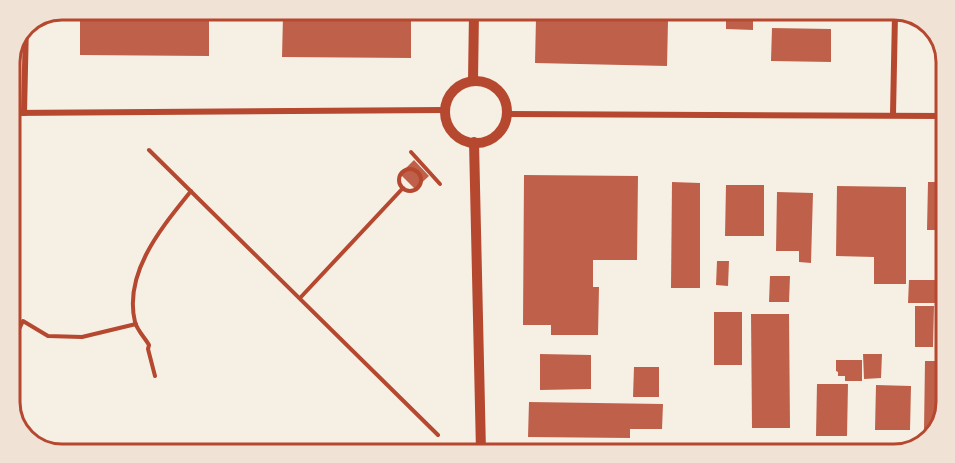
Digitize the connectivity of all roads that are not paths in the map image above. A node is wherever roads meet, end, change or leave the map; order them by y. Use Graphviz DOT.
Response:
graph roads {
  1 [pos="474,19"];
  2 [pos="895,19"];
  3 [pos="26,40"];
  4 [pos="473,81"];
  5 [pos="445,110"];
  6 [pos="20,113"];
  7 [pos="24,113"];
  8 [pos="507,114"];
  9 [pos="893,114"];
  10 [pos="935,116"];
  11 [pos="474,142"];
  12 [pos="481,444"];
  1 -- 4 [label="street"];
  2 -- 9 [label="street"];
  3 -- 7 [label="street"];
  4 -- 5 [label="street"];
  4 -- 8 [label="street"];
  5 -- 7 [label="street"];
  5 -- 11 [label="street"];
  6 -- 7 [label="street"];
  8 -- 9 [label="street"];
  8 -- 11 [label="street"];
  9 -- 10 [label="street"];
  11 -- 12 [label="street"];
}
